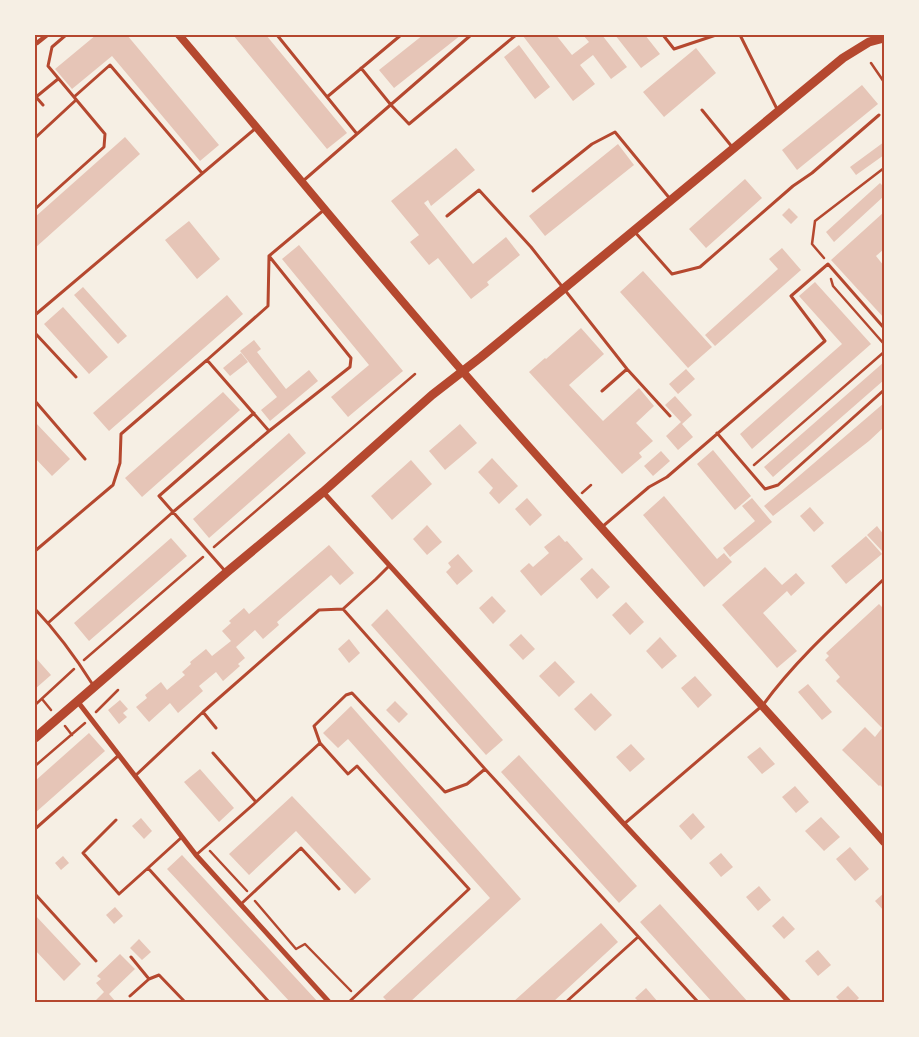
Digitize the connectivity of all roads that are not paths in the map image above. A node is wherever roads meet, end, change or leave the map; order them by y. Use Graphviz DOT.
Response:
graph roads {
  1 [pos="47,35"];
  2 [pos="66,35"];
  3 [pos="179,35"];
  4 [pos="277,35"];
  5 [pos="401,35"];
  6 [pos="471,35"];
  7 [pos="516,35"];
  8 [pos="663,35"];
  9 [pos="716,35"];
  10 [pos="740,35"];
  11 [pos="884,38"];
  12 [pos="35,41"];
  13 [pos="360,68"];
  14 [pos="58,79"];
  15 [pos="327,97"];
  16 [pos="75,99"];
  17 [pos="43,105"];
  18 [pos="391,105"];
  19 [pos="702,110"];
  20 [pos="778,112"];
  21 [pos="879,115"];
  22 [pos="258,127"];
  23 [pos="358,134"];
  24 [pos="35,138"];
  25 [pos="734,149"];
  26 [pos="202,174"];
  27 [pos="303,181"];
  28 [pos="533,191"];
  29 [pos="671,200"];
  30 [pos="325,208"];
  31 [pos="35,209"];
  32 [pos="447,216"];
  33 [pos="633,231"];
  34 [pos="269,256"];
  35 [pos="564,289"];
  36 [pos="35,315"];
  37 [pos="884,328"];
  38 [pos="35,332"];
  39 [pos="207,360"];
  40 [pos="627,369"];
  41 [pos="462,371"];
  42 [pos="76,377"];
  43 [pos="884,390"];
  44 [pos="602,391"];
  45 [pos="35,401"];
  46 [pos="254,413"];
  47 [pos="670,416"];
  48 [pos="269,431"];
  49 [pos="717,433"];
  50 [pos="85,459"];
  51 [pos="323,492"];
  52 [pos="173,512"];
  53 [pos="601,528"];
  54 [pos="35,551"];
  55 [pos="389,566"];
  56 [pos="227,572"];
  57 [pos="884,579"];
  58 [pos="35,609"];
  59 [pos="343,609"];
  60 [pos="48,623"];
  61 [pos="94,688"];
  62 [pos="78,702"];
  63 [pos="763,705"];
  64 [pos="203,712"];
  65 [pos="216,728"];
  66 [pos="35,738"];
  67 [pos="320,744"];
  68 [pos="213,753"];
  69 [pos="119,754"];
  70 [pos="485,769"];
  71 [pos="134,776"];
  72 [pos="256,802"];
  73 [pos="116,820"];
  74 [pos="624,824"];
  75 [pos="35,829"];
  76 [pos="182,837"];
  77 [pos="884,842"];
  78 [pos="196,855"];
  79 [pos="148,868"];
  80 [pos="339,889"];
  81 [pos="35,894"];
  82 [pos="240,904"];
  83 [pos="638,937"];
  84 [pos="131,957"];
  85 [pos="96,961"];
  86 [pos="149,979"];
  87 [pos="130,996"];
  88 [pos="185,1002"];
  89 [pos="269,1002"];
  90 [pos="329,1002"];
  91 [pos="349,1002"];
  92 [pos="566,1002"];
  93 [pos="698,1002"];
  94 [pos="789,1002"];
  1 -- 12 [label="street"];
  2 -- 14 [label="lane"];
  3 -- 22 [label="street"];
  4 -- 15 [label="lane"];
  5 -- 13 [label="lane"];
  6 -- 18 [label="lane"];
  7 -- 18 [label="lane"];
  8 -- 9 [label="lane"];
  10 -- 20 [label="lane"];
  11 -- 20 [label="main road"];
  13 -- 15 [label="lane"];
  13 -- 18 [label="lane"];
  14 -- 16 [label="lane"];
  14 -- 17 [label="lane"];
  15 -- 23 [label="lane"];
  16 -- 24 [label="lane"];
  16 -- 26 [label="lane"];
  16 -- 31 [label="lane"];
  18 -- 23 [label="lane"];
  19 -- 25 [label="lane"];
  20 -- 25 [label="main road"];
  21 -- 33 [label="lane"];
  22 -- 26 [label="lane"];
  22 -- 27 [label="street"];
  23 -- 27 [label="lane"];
  25 -- 29 [label="main road"];
  26 -- 36 [label="lane"];
  27 -- 30 [label="street"];
  28 -- 29 [label="lane"];
  29 -- 33 [label="main road"];
  30 -- 34 [label="lane"];
  30 -- 41 [label="street"];
  32 -- 35 [label="lane"];
  33 -- 35 [label="main road"];
  34 -- 39 [label="lane"];
  34 -- 48 [label="lane"];
  35 -- 40 [label="lane"];
  35 -- 41 [label="main road"];
  37 -- 49 [label="lane"];
  38 -- 42 [label="lane"];
  39 -- 46 [label="lane"];
  39 -- 54 [label="lane"];
  40 -- 44 [label="lane"];
  40 -- 47 [label="lane"];
  41 -- 51 [label="main road"];
  41 -- 53 [label="street"];
  43 -- 49 [label="lane"];
  45 -- 50 [label="lane"];
  46 -- 48 [label="lane"];
  46 -- 52 [label="lane"];
  48 -- 52 [label="lane"];
  49 -- 53 [label="lane"];
  51 -- 55 [label="street"];
  51 -- 56 [label="main road"];
  52 -- 56 [label="lane"];
  52 -- 60 [label="lane"];
  53 -- 63 [label="street"];
  55 -- 59 [label="lane"];
  55 -- 74 [label="street"];
  56 -- 61 [label="main road"];
  57 -- 63 [label="lane"];
  58 -- 60 [label="lane"];
  59 -- 64 [label="lane"];
  59 -- 70 [label="lane"];
  60 -- 61 [label="lane"];
  61 -- 62 [label="main road"];
  62 -- 66 [label="main road"];
  62 -- 69 [label="street"];
  63 -- 74 [label="lane"];
  63 -- 77 [label="street"];
  64 -- 65 [label="lane"];
  64 -- 71 [label="lane"];
  67 -- 70 [label="lane"];
  67 -- 72 [label="lane"];
  67 -- 91 [label="lane"];
  68 -- 72 [label="lane"];
  69 -- 71 [label="street"];
  69 -- 75 [label="lane"];
  70 -- 83 [label="lane"];
  71 -- 76 [label="street"];
  72 -- 78 [label="lane"];
  73 -- 79 [label="lane"];
  74 -- 94 [label="street"];
  76 -- 78 [label="street"];
  76 -- 79 [label="lane"];
  78 -- 82 [label="street"];
  79 -- 89 [label="lane"];
  80 -- 82 [label="lane"];
  81 -- 85 [label="lane"];
  82 -- 90 [label="street"];
  83 -- 92 [label="lane"];
  83 -- 93 [label="lane"];
  84 -- 86 [label="lane"];
  86 -- 87 [label="lane"];
  86 -- 88 [label="lane"];
}
